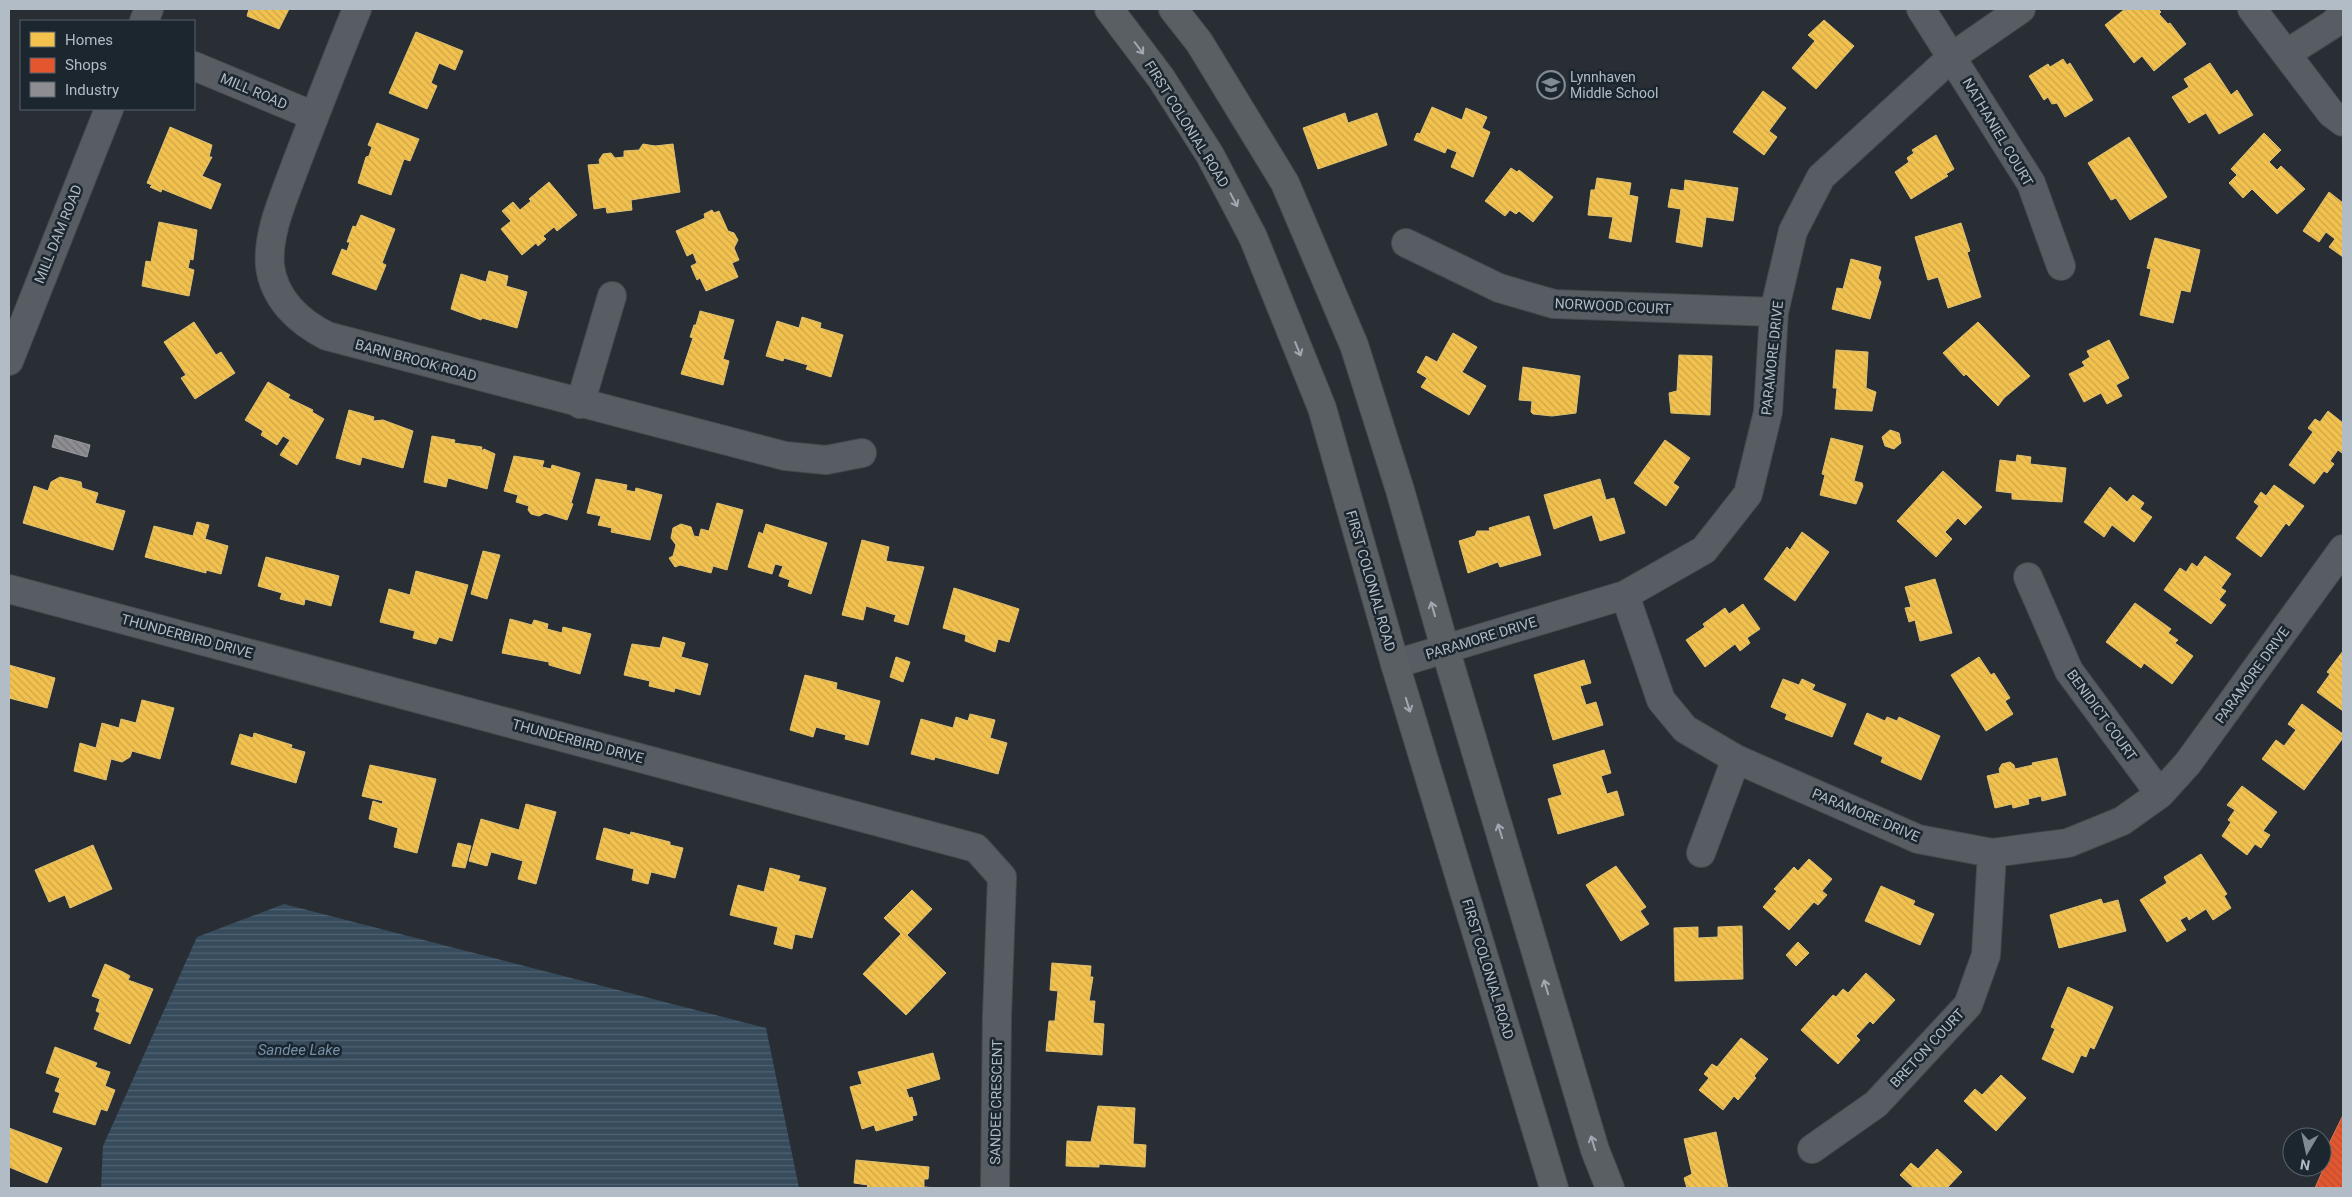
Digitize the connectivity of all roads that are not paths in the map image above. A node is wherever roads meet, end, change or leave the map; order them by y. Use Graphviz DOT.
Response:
graph roads {
  1 [pos="357,9"];
  2 [pos="1109,9"];
  3 [pos="1173,9"];
  4 [pos="1921,9"];
  5 [pos="2021,9"];
  6 [pos="2252,9"];
  7 [pos="2343,14"];
  8 [pos="2286,54"];
  9 [pos="1953,56"];
  10 [pos="195,66"];
  11 [pos="109,110"];
  12 [pos="314,116"];
  13 [pos="2343,122"];
  14 [pos="1406,243"];
  15 [pos="2061,266"];
  16 [pos="612,296"];
  17 [pos="1774,312"];
  18 [pos="9,361"];
  19 [pos="580,404"];
  20 [pos="862,453"];
  21 [pos="2343,549"];
  22 [pos="2028,577"];
  23 [pos="9,589"];
  24 [pos="1625,595"];
  25 [pos="1445,648"];
  26 [pos="1396,664"];
  27 [pos="1736,759"];
  28 [pos="2160,794"];
  29 [pos="1701,853"];
  30 [pos="1992,853"];
  31 [pos="997,1016"];
  32 [pos="1812,1149"];
  33 [pos="995,1188"];
  34 [pos="1554,1188"];
  35 [pos="1610,1188"];
  1 -- 12 [label="street, BARN BROOK ROAD"];
  2 -- 26 [label="main road, FIRST COLONIAL ROAD, one-way"];
  25 -- 3 [label="main road, one-way"];
  4 -- 9 [label="street, NATHANIEL COURT"];
  5 -- 9 [label="street, PARAMORE DRIVE"];
  6 -- 8 [label="street"];
  7 -- 8 [label="street"];
  8 -- 13 [label="street"];
  9 -- 15 [label="street, NATHANIEL COURT"];
  9 -- 17 [label="street, PARAMORE DRIVE"];
  10 -- 12 [label="street, MILL ROAD"];
  11 -- 18 [label="street, MILL DAM ROAD"];
  12 -- 19 [label="street, BARN BROOK ROAD"];
  14 -- 17 [label="street, NORWOOD COURT"];
  16 -- 19 [label="street"];
  17 -- 24 [label="street, PARAMORE DRIVE"];
  19 -- 20 [label="street, BARN BROOK ROAD"];
  21 -- 28 [label="street, PARAMORE DRIVE"];
  22 -- 28 [label="street, BENIDICT COURT"];
  23 -- 31 [label="street, THUNDERBIRD DRIVE"];
  24 -- 25 [label="street, PARAMORE DRIVE"];
  24 -- 27 [label="street, PARAMORE DRIVE"];
  25 -- 26 [label="street, PARAMORE DRIVE"];
  35 -- 25 [label="main road, one-way"];
  26 -- 34 [label="main road, FIRST COLONIAL ROAD, one-way"];
  27 -- 29 [label="street"];
  27 -- 30 [label="street, PARAMORE DRIVE"];
  28 -- 30 [label="street, PARAMORE DRIVE"];
  30 -- 32 [label="street, BRETON COURT"];
  31 -- 33 [label="street, SANDEE CRESCENT"];
}
